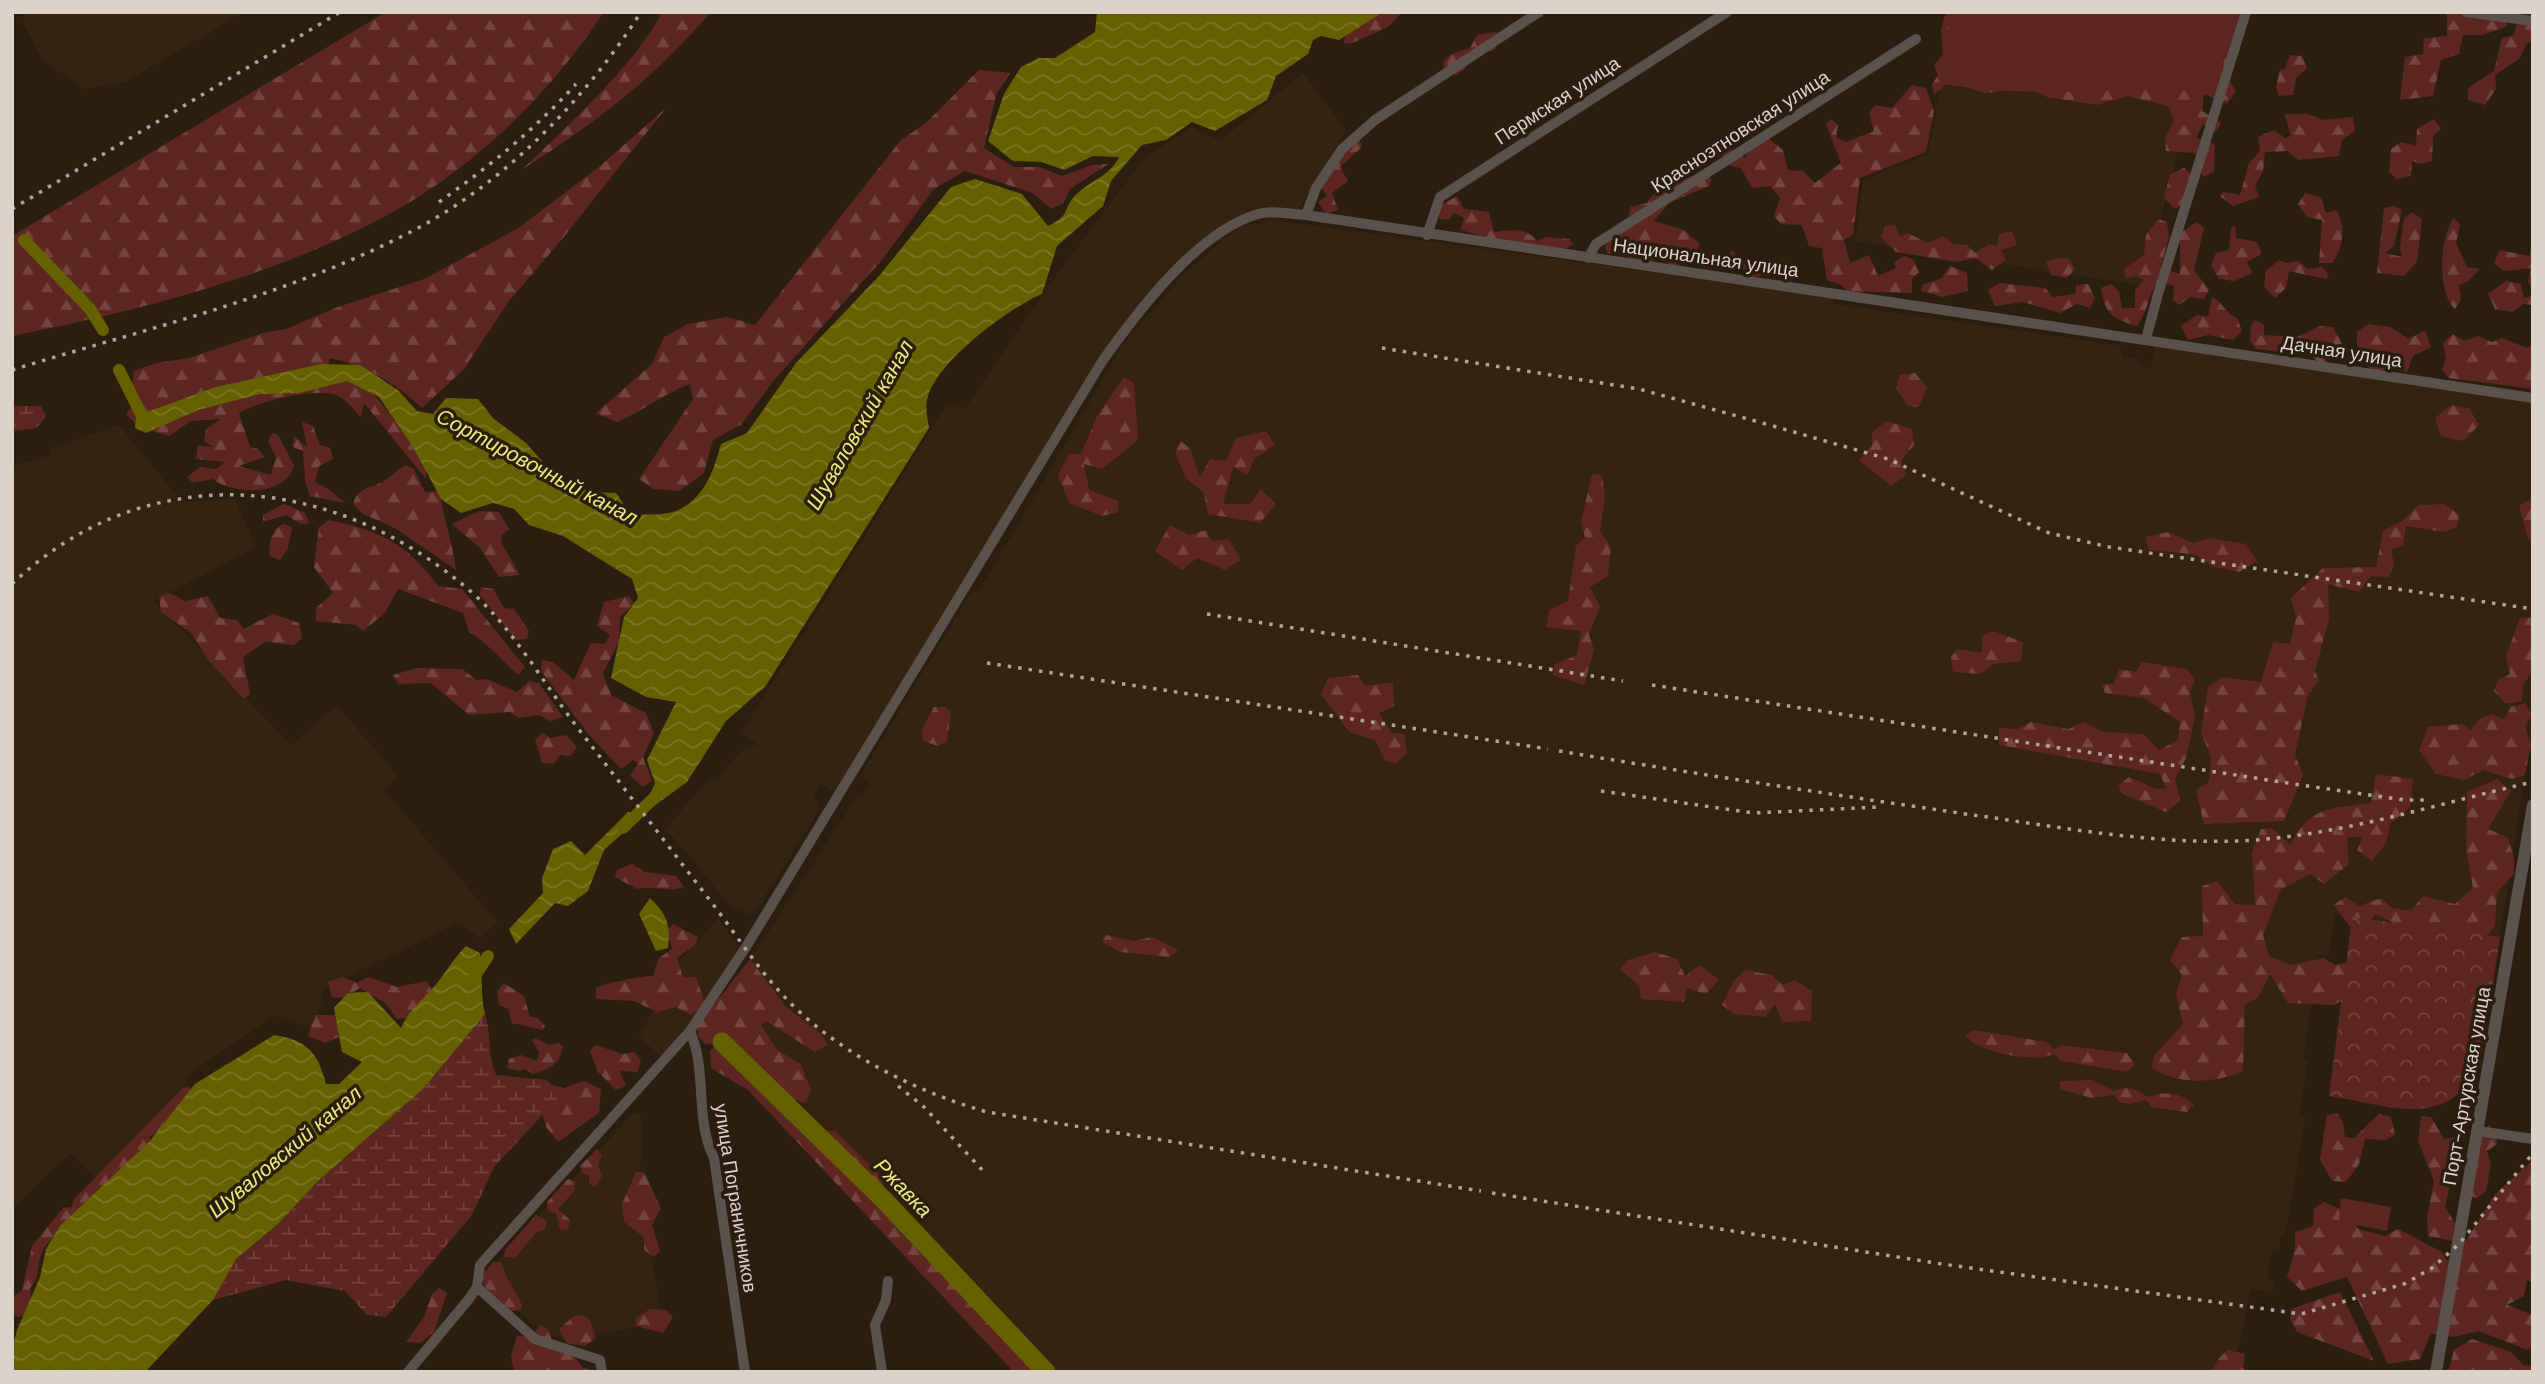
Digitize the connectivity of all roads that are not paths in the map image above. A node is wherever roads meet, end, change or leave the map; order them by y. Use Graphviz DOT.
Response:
graph roads {
  1 [pos="1539,12"];
  2 [pos="1727,12"];
  3 [pos="2246,12"];
  4 [pos="2466,12"];
  5 [pos="2533,21"];
  6 [pos="1916,39"];
  7 [pos="1306,215"];
  8 [pos="1427,235"];
  9 [pos="1588,258"];
  10 [pos="2146,339"];
  11 [pos="2533,398"];
  12 [pos="2533,806"];
  13 [pos="690,1031"];
  14 [pos="2478,1131"];
  15 [pos="2533,1139"];
  16 [pos="888,1281"];
  17 [pos="477,1287"];
  18 [pos="408,1372"];
  19 [pos="602,1372"];
  20 [pos="745,1372"];
  21 [pos="882,1372"];
  22 [pos="2436,1372"];
  1 -- 7 [label="street"];
  2 -- 8 [label="street, Пермская улица"];
  3 -- 10 [label="street"];
  4 -- 5 [label="street"];
  6 -- 9 [label="street, Красноэтновская улица"];
  7 -- 8 [label="street, Национальная улица"];
  7 -- 13 [label="street, Национальная улица"];
  8 -- 9 [label="street, Национальная улица"];
  9 -- 10 [label="street, Национальная улица"];
  10 -- 11 [label="street, Дачная улица"];
  12 -- 14 [label="street, Порт-Артурская улица"];
  13 -- 17 [label="street"];
  13 -- 20 [label="street, улица Пограничников"];
  14 -- 15 [label="street"];
  14 -- 22 [label="street, Порт-Артурская улица"];
  16 -- 21 [label="street"];
  17 -- 18 [label="street"];
  17 -- 19 [label="street"];
}
